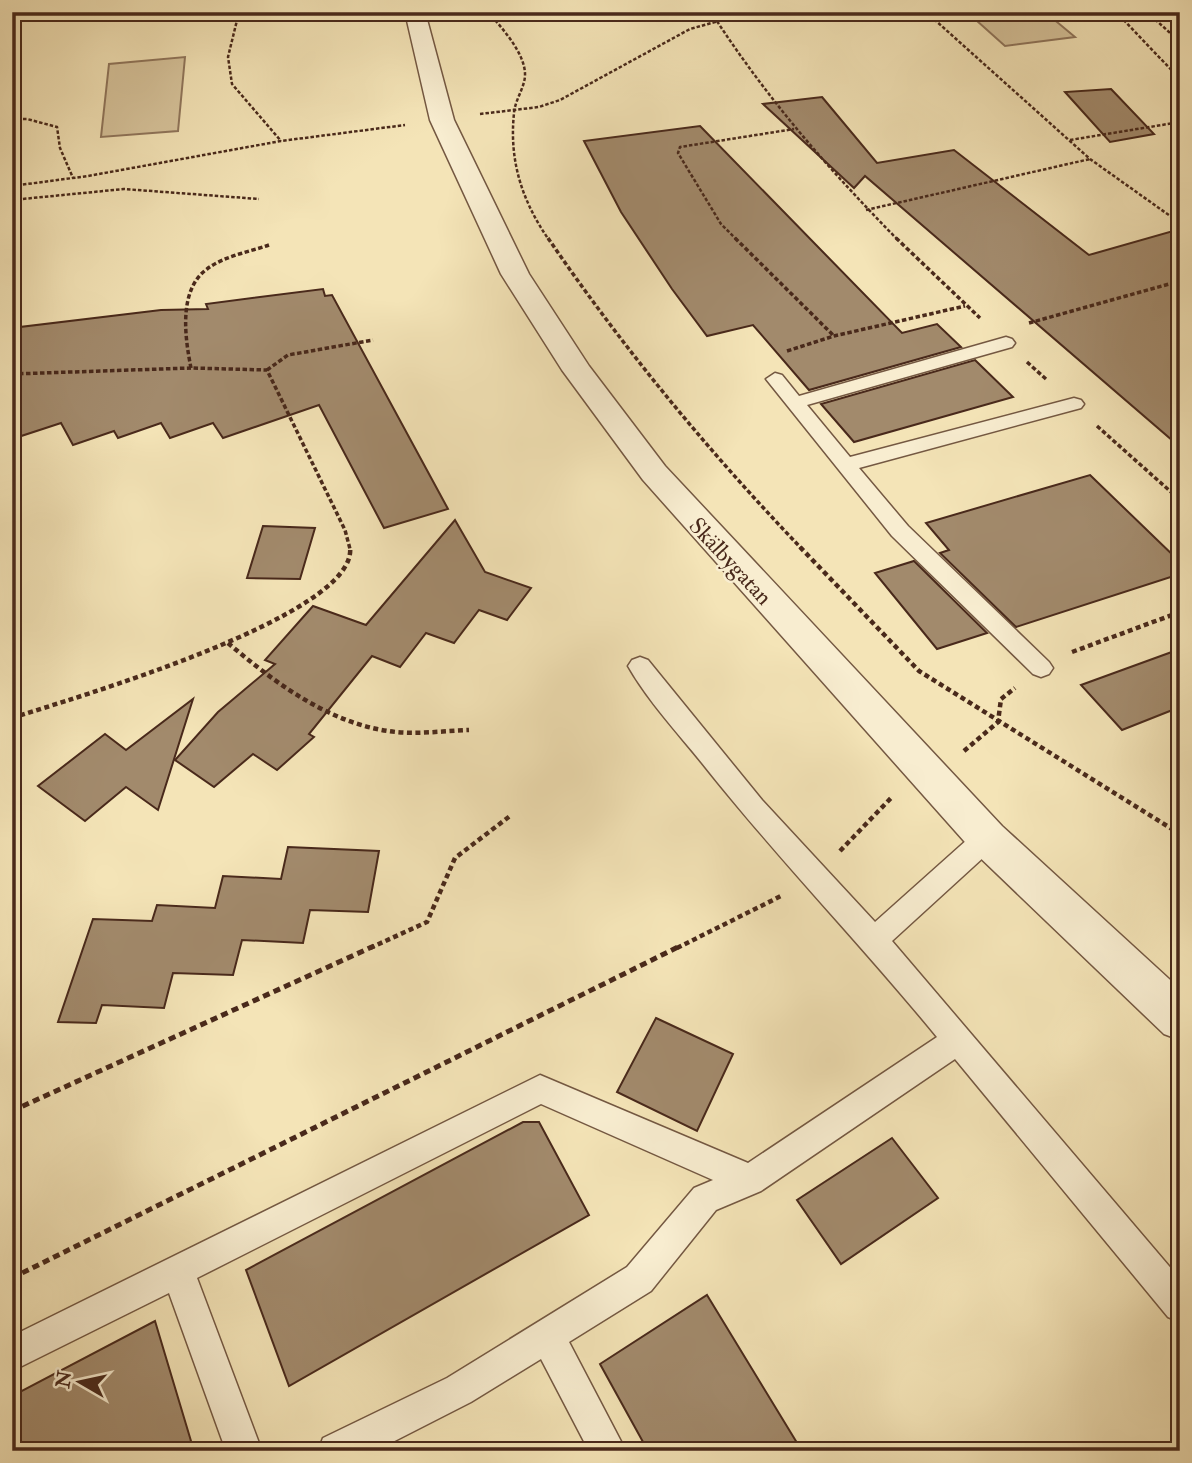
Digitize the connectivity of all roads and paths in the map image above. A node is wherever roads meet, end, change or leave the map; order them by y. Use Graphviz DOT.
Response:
graph roads {
  1 [pos="239,12"];
  2 [pos="415,12"];
  3 [pos="488,12"];
  4 [pos="711,12"];
  5 [pos="751,12"];
  6 [pos="926,12"];
  7 [pos="1116,12"];
  8 [pos="1147,12"];
  9 [pos="718,23"];
  10 [pos="1180,42"];
  11 [pos="1180,79"];
  12 [pos="514,110"];
  13 [pos="12,119"];
  14 [pos="442,120"];
  15 [pos="1180,122"];
  16 [pos="794,129"];
  17 [pos="1070,140"];
  18 [pos="281,141"];
  19 [pos="1090,159"];
  20 [pos="73,178"];
  21 [pos="12,186"];
  22 [pos="259,198"];
  23 [pos="12,200"];
  24 [pos="866,210"];
  25 [pos="1180,223"];
  26 [pos="269,245"];
  27 [pos="1180,281"];
  28 [pos="966,306"];
  29 [pos="834,336"];
  30 [pos="1000,338"];
  31 [pos="373,340"];
  32 [pos="191,368"];
  33 [pos="267,370"];
  34 [pos="12,374"];
  35 [pos="775,379"];
  36 [pos="794,403"];
  37 [pos="1074,404"];
  38 [pos="844,465"];
  39 [pos="1180,500"];
  40 [pos="1180,612"];
  41 [pos="228,643"];
  42 [pos="640,666"];
  43 [pos="1041,668"];
  44 [pos="12,718"];
  45 [pos="998,722"];
  46 [pos="469,730"];
  47 [pos="928,773"];
  48 [pos="510,816"];
  49 [pos="1180,834"];
  50 [pos="987,838"];
  51 [pos="814,880"];
  52 [pos="874,940"];
  53 [pos="1180,1019"];
  54 [pos="958,1041"];
  55 [pos="12,1111"];
  56 [pos="750,1180"];
  57 [pos="178,1271"];
  58 [pos="12,1278"];
  59 [pos="1180,1305"];
  60 [pos="547,1335"];
  61 [pos="12,1354"];
  62 [pos="244,1451"];
  63 [pos="336,1451"];
  64 [pos="608,1451"];
  1 -- 18 [label="path"];
  2 -- 14 [label="street, Skälbygatan"];
  3 -- 12 [label="path"];
  4 -- 9 [label="path"];
  5 -- 9 [label="path"];
  6 -- 17 [label="path"];
  7 -- 11 [label="path"];
  8 -- 10 [label="path"];
  9 -- 12 [label="path"];
  9 -- 16 [label="path"];
  12 -- 14 [label="path"];
  12 -- 45 [label="path"];
  13 -- 20 [label="path"];
  14 -- 18 [label="path"];
  14 -- 47 [label="street, Skälbygatan"];
  15 -- 17 [label="path"];
  16 -- 24 [label="path"];
  16 -- 29 [label="path"];
  17 -- 19 [label="path"];
  18 -- 20 [label="path"];
  19 -- 24 [label="path"];
  19 -- 25 [label="path"];
  20 -- 21 [label="path"];
  22 -- 23 [label="path"];
  24 -- 28 [label="path"];
  26 -- 32 [label="path"];
  27 -- 30 [label="path"];
  28 -- 29 [label="path"];
  28 -- 30 [label="path"];
  29 -- 35 [label="path"];
  30 -- 36 [label="lane"];
  30 -- 37 [label="path"];
  31 -- 33 [label="path"];
  32 -- 33 [label="path"];
  32 -- 34 [label="path"];
  33 -- 41 [label="path"];
  35 -- 36 [label="lane"];
  36 -- 38 [label="lane"];
  37 -- 38 [label="lane"];
  37 -- 39 [label="path"];
  38 -- 43 [label="lane"];
  40 -- 43 [label="path"];
  41 -- 44 [label="path"];
  41 -- 46 [label="path"];
  42 -- 51 [label="lane"];
  43 -- 45 [label="path"];
  45 -- 47 [label="path"];
  45 -- 49 [label="path"];
  47 -- 50 [label="street, Skälbygatan"];
  47 -- 51 [label="path"];
  48 -- 55 [label="path"];
  50 -- 52 [label="lane"];
  50 -- 53 [label="street, Skälbygatan"];
  51 -- 52 [label="lane"];
  51 -- 58 [label="path"];
  52 -- 54 [label="lane"];
  54 -- 56 [label="lane"];
  54 -- 59 [label="lane"];
  56 -- 57 [label="lane"];
  56 -- 60 [label="lane"];
  57 -- 61 [label="lane"];
  57 -- 62 [label="lane"];
  60 -- 63 [label="lane"];
  60 -- 64 [label="lane"];
}
